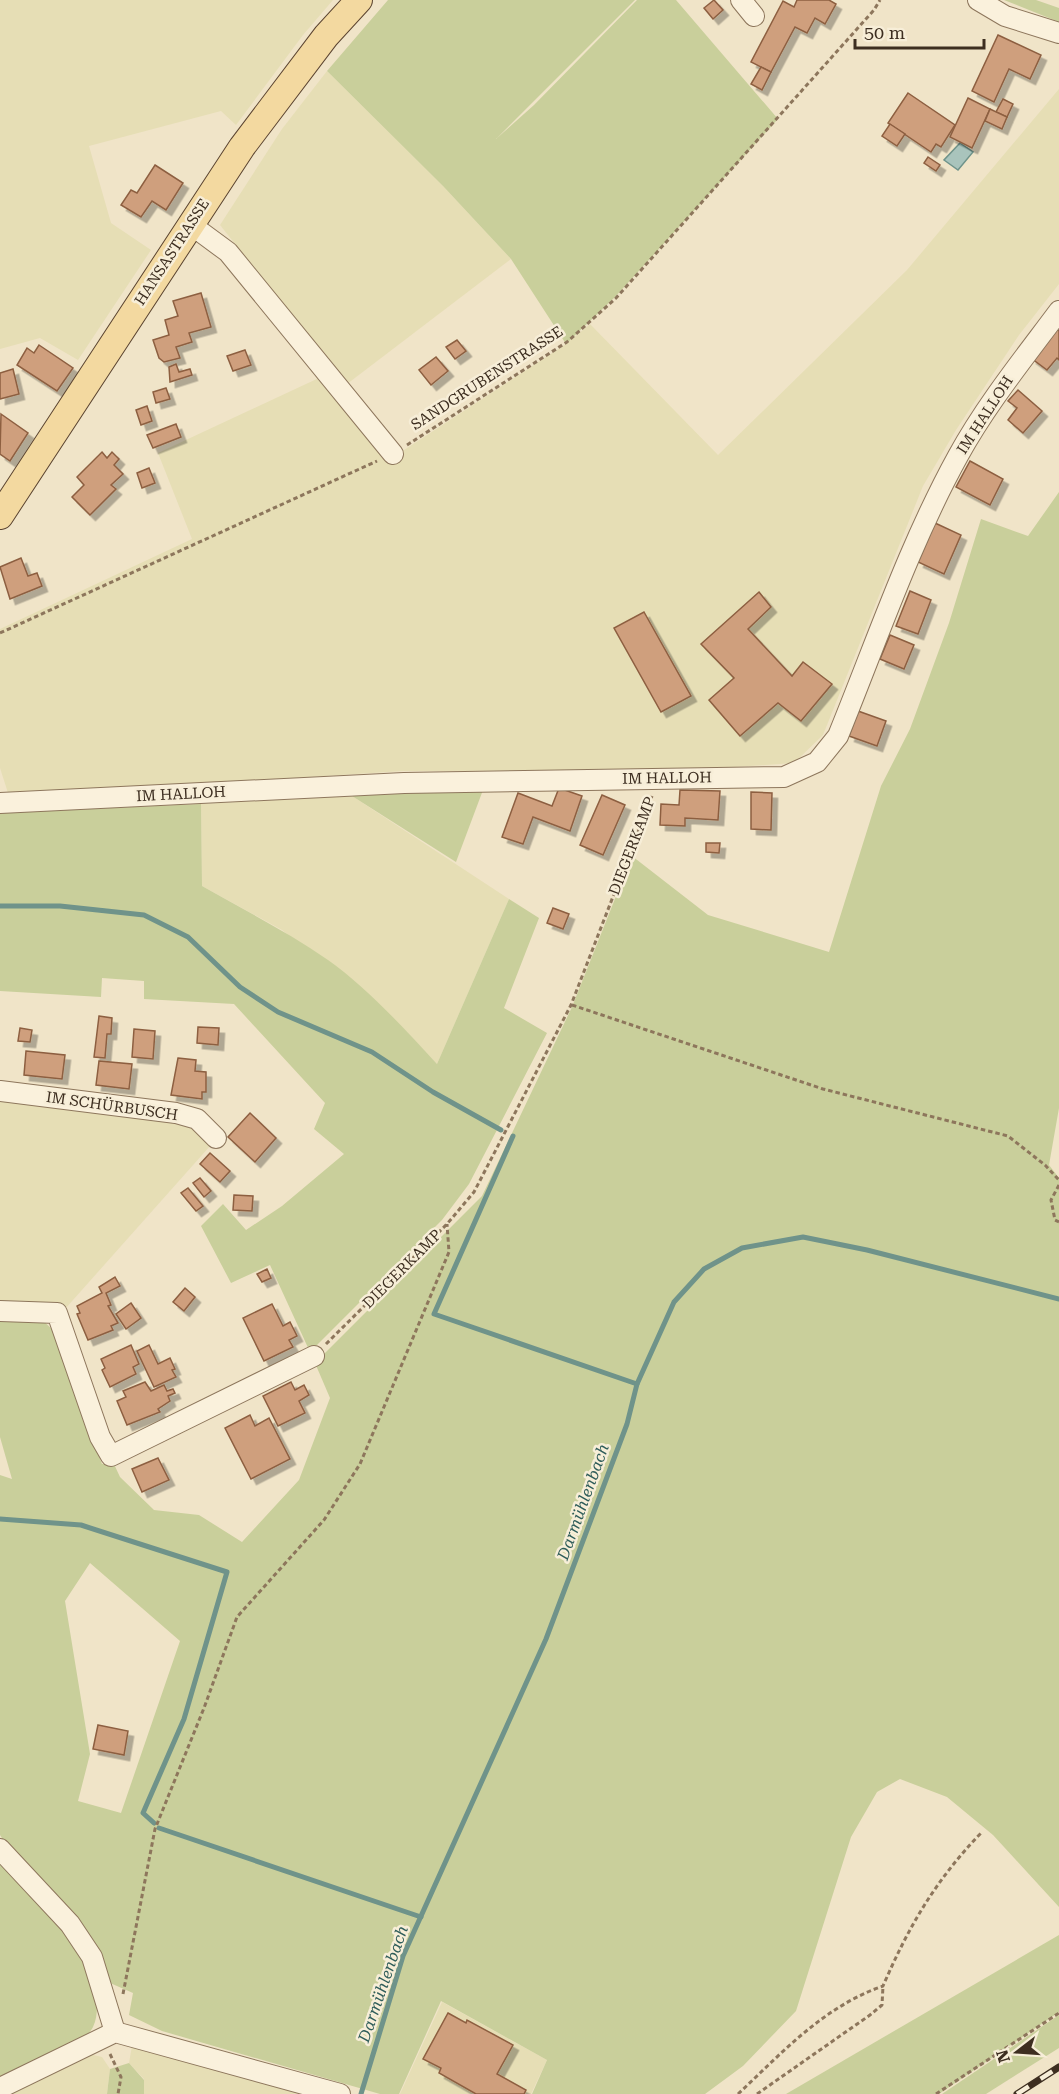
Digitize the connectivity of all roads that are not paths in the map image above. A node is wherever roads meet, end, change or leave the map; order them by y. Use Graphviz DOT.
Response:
graph roads {
  1 [pos="359,0"];
  2 [pos="741,0"];
  3 [pos="978,0"];
  4 [pos="754,16"];
  5 [pos="1059,33"];
  6 [pos="190,224"];
  7 [pos="1059,311"];
  8 [pos="393,454"];
  9 [pos="0,516"];
  10 [pos="0,803"];
  11 [pos="0,1091"];
  12 [pos="216,1138"];
  13 [pos="0,1311"];
  14 [pos="314,1356"];
  15 [pos="0,1850"];
  16 [pos="109,2035"];
  17 [pos="0,2088"];
  18 [pos="340,2094"];
  1 -- 6 [label="main road, HANSASTRASSE"];
  2 -- 4 [label="street"];
  3 -- 5 [label="street"];
  6 -- 8 [label="street"];
  6 -- 9 [label="main road, HANSASTRASSE"];
  7 -- 10 [label="street, IM HALLOH"];
  11 -- 12 [label="street, IM SCHÜRBUSCH"];
  13 -- 14 [label="street"];
  15 -- 16 [label="street"];
  16 -- 17 [label="street"];
  16 -- 18 [label="street"];
}
